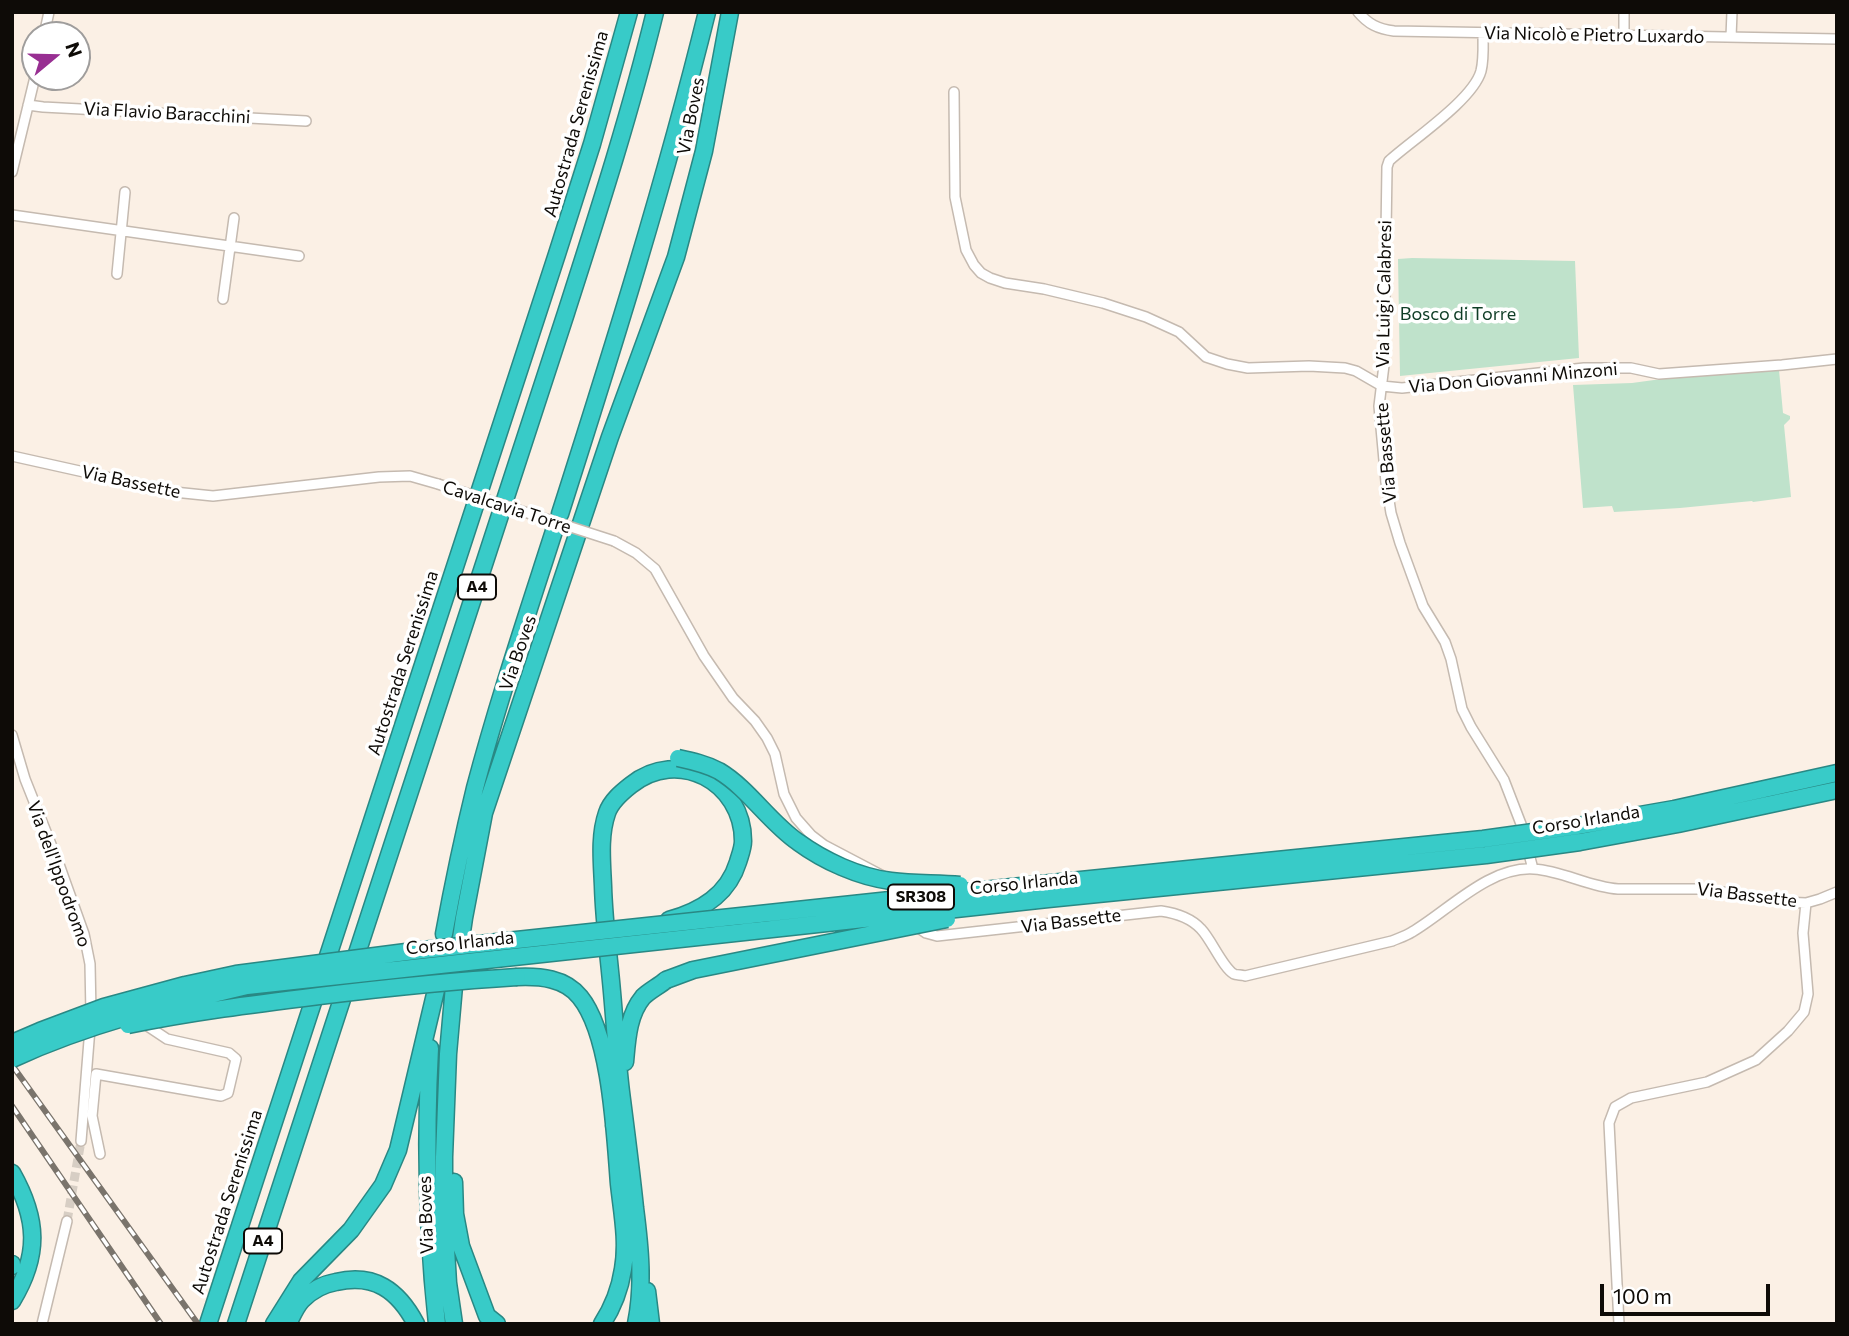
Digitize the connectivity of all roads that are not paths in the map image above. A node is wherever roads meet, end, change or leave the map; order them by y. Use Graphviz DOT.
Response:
graph roads {
  1 [pos="629,12"];
  2 [pos="655,12"];
  3 [pos="707,12"];
  4 [pos="730,12"];
  5 [pos="1357,12"];
  6 [pos="1624,12"];
  7 [pos="1732,12"];
  8 [pos="1483,33"];
  9 [pos="1624,36"];
  10 [pos="1731,37"];
  11 [pos="1837,39"];
  12 [pos="32,91"];
  13 [pos="954,92"];
  14 [pos="28,105"];
  15 [pos="306,121"];
  16 [pos="12,173"];
  17 [pos="125,192"];
  18 [pos="12,215"];
  19 [pos="234,218"];
  20 [pos="122,231"];
  21 [pos="231,245"];
  22 [pos="299,256"];
  23 [pos="117,274"];
  24 [pos="223,299"];
  25 [pos="1837,359"];
  26 [pos="1381,386"];
  27 [pos="12,456"];
  28 [pos="251,492"];
  29 [pos="704,656"];
  30 [pos="12,735"];
  31 [pos="678,763"];
  32 [pos="1837,774"];
  33 [pos="1837,790"];
  34 [pos="1533,869"];
  35 [pos="1012,887"];
  36 [pos="1837,892"];
  37 [pos="1048,899"];
  38 [pos="1806,903"];
  39 [pos="650,926"];
  40 [pos="444,934"];
  41 [pos="91,1015"];
  42 [pos="77,1032"];
  43 [pos="450,1032"];
  44 [pos="12,1043"];
  45 [pos="12,1059"];
  46 [pos="614,1126"];
  47 [pos="81,1140"];
  48 [pos="628,1141"];
  49 [pos="100,1154"];
  50 [pos="12,1173"];
  51 [pos="66,1221"];
  52 [pos="625,1236"];
  53 [pos="641,1258"];
  54 [pos="12,1301"];
  55 [pos="208,1321"];
  56 [pos="42,1324"];
  57 [pos="236,1324"];
  58 [pos="274,1324"];
  59 [pos="288,1324"];
  60 [pos="416,1324"];
  61 [pos="437,1324"];
  62 [pos="454,1324"];
  63 [pos="497,1324"];
  64 [pos="602,1324"];
  65 [pos="629,1324"];
  66 [pos="636,1324"];
  67 [pos="651,1324"];
  68 [pos="1619,1324"];
  1 -- 55 [label="highway, Autostrada Serenissima / A4"];
  2 -- 57 [label="highway, A4"];
  3 -- 40 [label="highway, Via Boves"];
  4 -- 43 [label="highway, Via Boves"];
  5 -- 8 [label="street, Via Nicolò e Pietro Luxardo"];
  6 -- 9 [label="street"];
  7 -- 10 [label="street"];
  8 -- 9 [label="street, Via Nicolò e Pietro Luxardo"];
  8 -- 26 [label="street, Via Luigi Calabresi"];
  9 -- 10 [label="street, Via Nicolò e Pietro Luxardo"];
  10 -- 11 [label="street, Via Nicolò e Pietro Luxardo"];
  12 -- 14 [label="street"];
  13 -- 26 [label="street, Via Don Giovanni Minzoni"];
  14 -- 15 [label="street, Via Flavio Baracchini"];
  14 -- 16 [label="street"];
  17 -- 20 [label="street"];
  18 -- 20 [label="street"];
  19 -- 21 [label="street"];
  20 -- 21 [label="street"];
  20 -- 23 [label="street"];
  21 -- 22 [label="street"];
  21 -- 24 [label="street"];
  25 -- 26 [label="street, Via Don Giovanni Minzoni"];
  26 -- 34 [label="street, Via Bassette"];
  27 -- 28 [label="street, Via Bassette"];
  28 -- 29 [label="street, Cavalcavia Torre, bridge"];
  29 -- 34 [label="street, Via Bassette"];
  30 -- 41 [label="street, Via dell'Ippodromo"];
  31 -- 35 [label="highway, bridge"];
  31 -- 39 [label="highway, bridge"];
  31 -- 46 [label="highway"];
  31 -- 48 [label="highway"];
  32 -- 35 [label="highway, Corso Irlanda / SR308, bridge"];
  33 -- 37 [label="highway, Corso Irlanda / SR308, bridge"];
  34 -- 38 [label="street, Via Bassette"];
  35 -- 39 [label="highway, Corso Irlanda / SR308, bridge"];
  36 -- 38 [label="street, Via Bassette"];
  37 -- 42 [label="highway, Corso Irlanda / SR308, bridge"];
  37 -- 48 [label="highway, bridge"];
  38 -- 68 [label="street"];
  39 -- 44 [label="highway, Corso Irlanda / SR308, bridge"];
  41 -- 47 [label="street, Via dell'Ippodromo"];
  41 -- 49 [label="street"];
  42 -- 45 [label="highway, Corso Irlanda / SR308, bridge"];
  42 -- 46 [label="highway, bridge"];
  43 -- 62 [label="highway, Via Boves"];
  43 -- 63 [label="highway"];
  46 -- 52 [label="highway"];
  48 -- 53 [label="highway"];
  50 -- 54 [label="highway"];
  51 -- 56 [label="street"];
  52 -- 64 [label="highway"];
  52 -- 65 [label="highway"];
  53 -- 66 [label="highway"];
  53 -- 67 [label="highway"];
  58 -- 61 [label="highway, Via Boves"];
  59 -- 60 [label="highway"];
}
